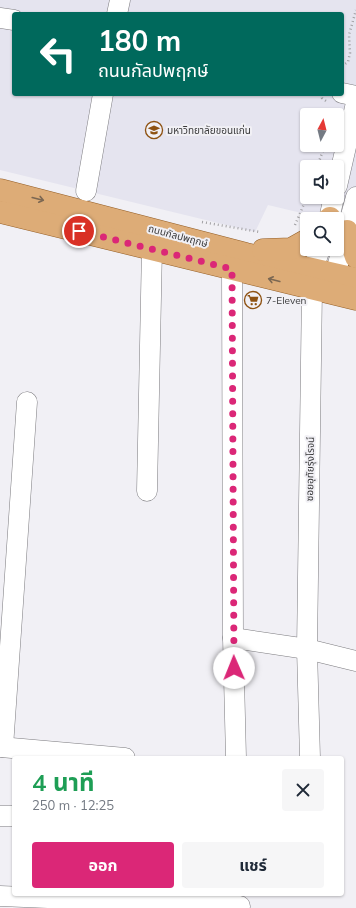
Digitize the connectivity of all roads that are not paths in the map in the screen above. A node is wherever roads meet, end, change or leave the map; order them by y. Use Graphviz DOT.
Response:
graph roads {
  1 [pos="120,0"];
  2 [pos="117,12"];
  3 [pos="0,18"];
  4 [pos="12,20"];
  5 [pos="344,93"];
  6 [pos="103,96"];
  7 [pos="356,96"];
  8 [pos="356,103"];
  9 [pos="343,160"];
  10 [pos="0,190"];
  11 [pos="86,190"];
  12 [pos="356,197"];
  13 [pos="0,212"];
  14 [pos="195,231"];
  15 [pos="347,231"];
  16 [pos="300,244"];
  17 [pos="152,248"];
  18 [pos="356,257"];
  19 [pos="232,269"];
  20 [pos="322,275"];
  21 [pos="356,279"];
  22 [pos="356,299"];
  23 [pos="27,402"];
  24 [pos="147,491"];
  25 [pos="233,638"];
  26 [pos="307,649"];
  27 [pos="356,661"];
  28 [pos="1,747"];
  29 [pos="102,756"];
  30 [pos="236,756"];
  31 [pos="310,756"];
  32 [pos="0,816"];
  33 [pos="12,816"];
  34 [pos="0,896"];
  35 [pos="134,901"];
  36 [pos="240,903"];
  1 -- 2 [label="street"];
  3 -- 4 [label="street"];
  5 -- 7 [label="street"];
  6 -- 11 [label="street"];
  8 -- 9 [label="street"];
  10 -- 14 [label="main road, ถนนกัลปพฤกษ์, one-way"];
  12 -- 15 [label="street, ซอยอุทัยรุ่งโรจน์"];
  13 -- 17 [label="main road, ถนนกัลปพฤกษ์"];
  14 -- 16 [label="main road"];
  14 -- 20 [label="main road, ถนนกัลปพฤกษ์"];
  15 -- 18 [label="main road"];
  15 -- 20 [label="street, ซอยอุทัยรุ่งโรจน์"];
  17 -- 19 [label="main road, ถนนกัลปพฤกษ์"];
  17 -- 24 [label="street"];
  20 -- 19 [label="main road, ถนนกัลปพฤกษ์, one-way"];
  19 -- 25 [label="street"];
  20 -- 21 [label="main road, ถนนกัลปพฤกษ์"];
  20 -- 22 [label="main road, ถนนกัลปพฤกษ์"];
  20 -- 26 [label="street, ซอยอุทัยรุ่งโรจน์"];
  23 -- 28 [label="street"];
  25 -- 26 [label="street"];
  25 -- 30 [label="street"];
  26 -- 27 [label="street"];
  26 -- 31 [label="street, ซอยอุทัยรุ่งโรจน์"];
  28 -- 29 [label="street"];
  32 -- 33 [label="street"];
  34 -- 35 [label="street"];
  35 -- 36 [label="street"];
}
